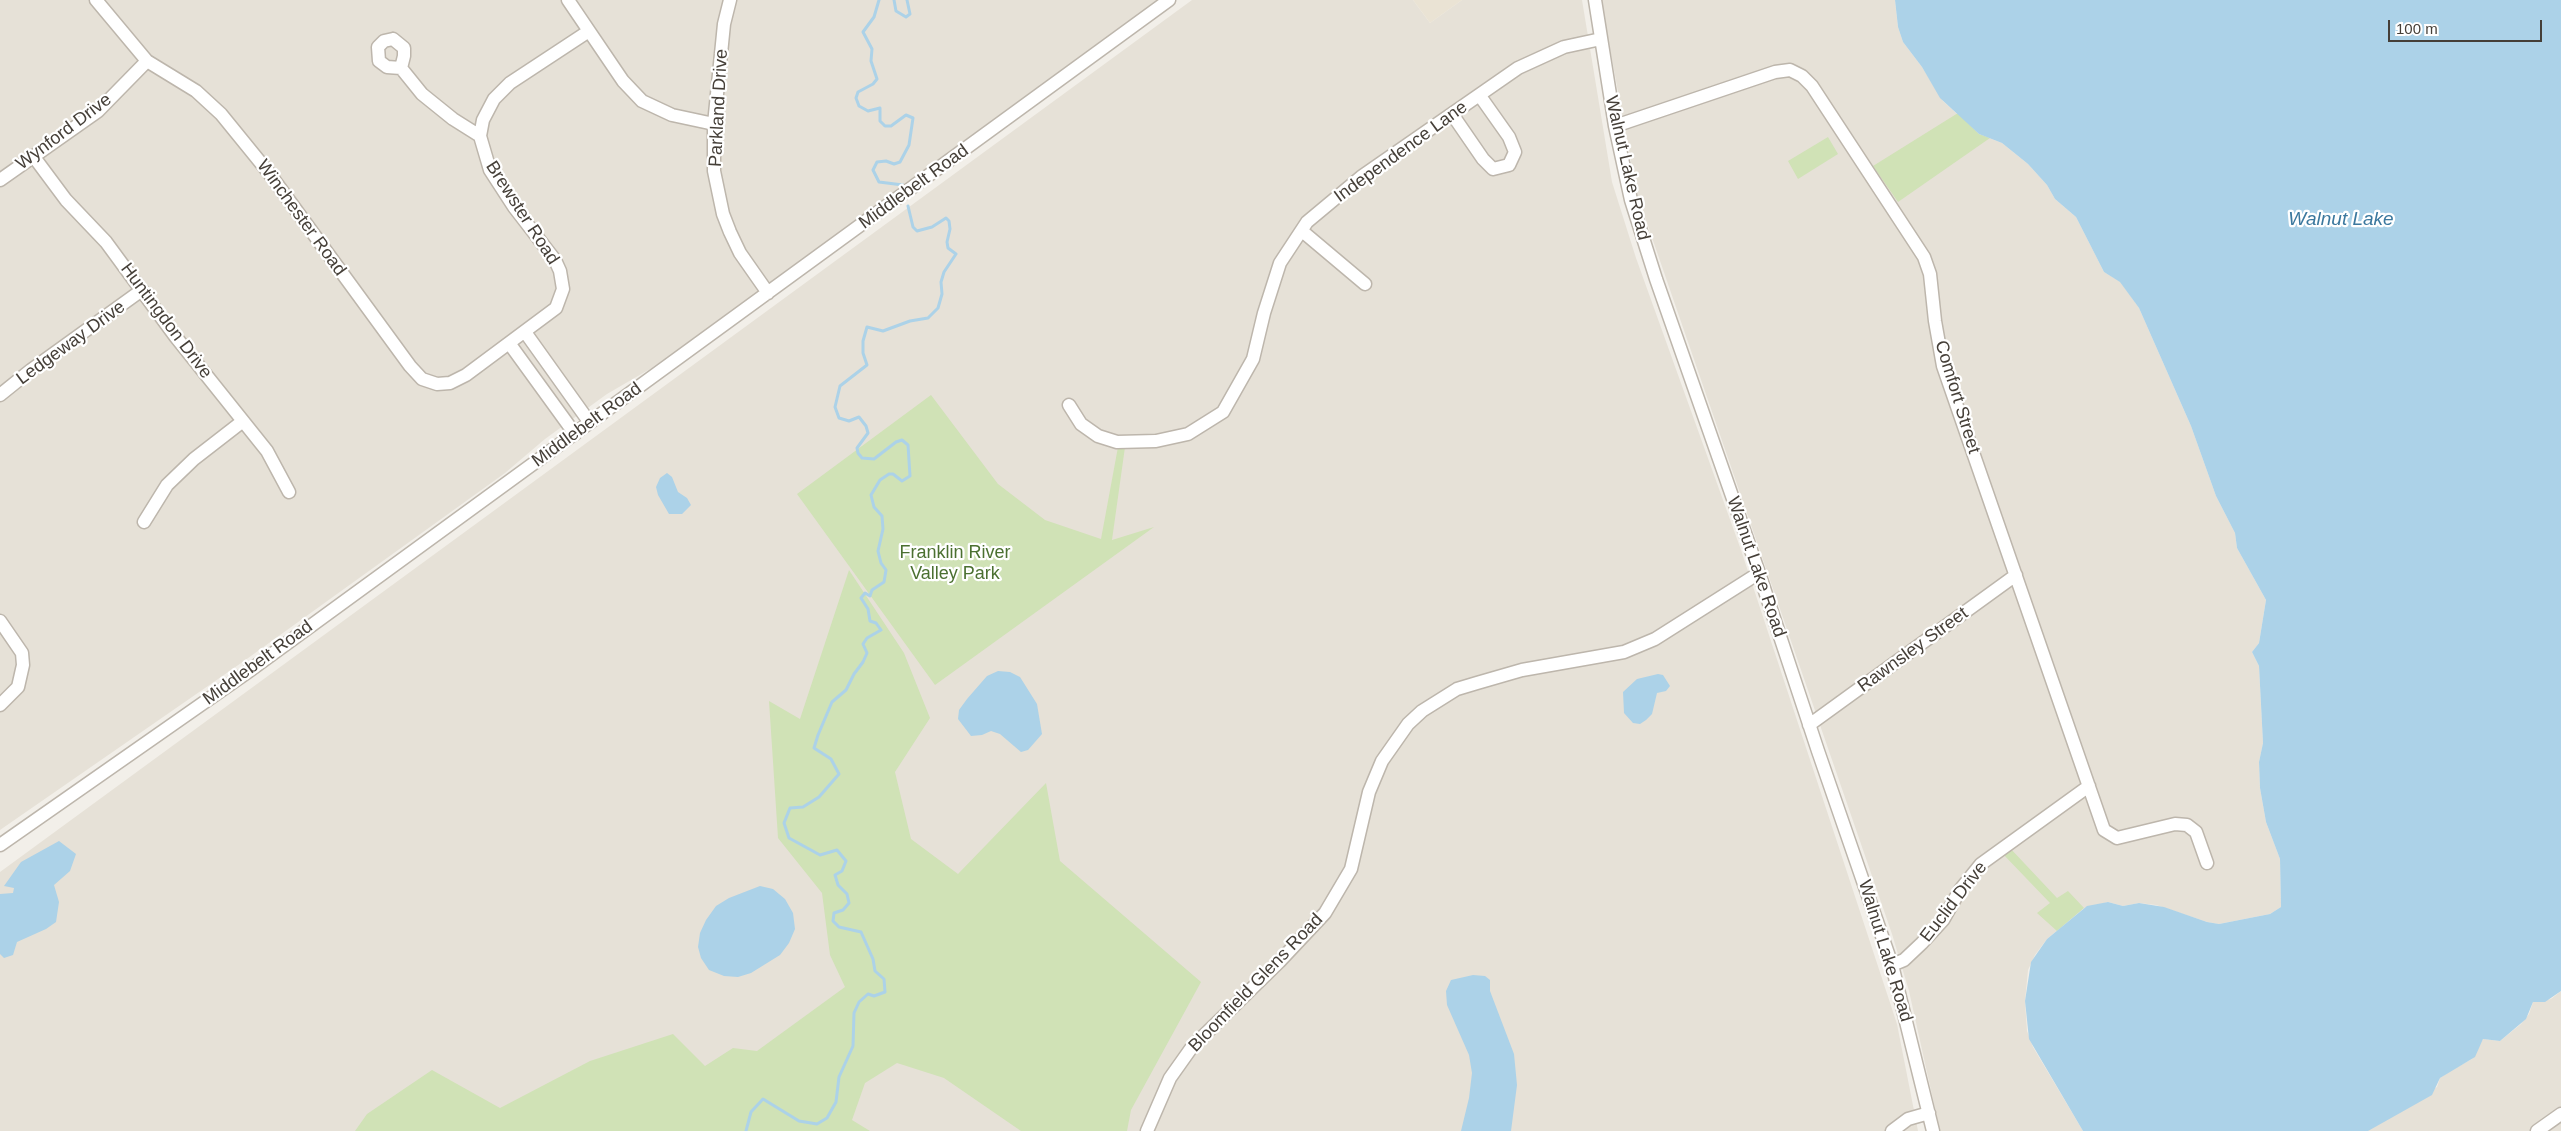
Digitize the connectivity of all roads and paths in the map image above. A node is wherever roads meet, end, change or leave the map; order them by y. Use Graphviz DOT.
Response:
graph roads {
  1 [pos="96,0"];
  2 [pos="568,0"];
  3 [pos="730,0"];
  4 [pos="1169,0"];
  5 [pos="1595,0"];
  6 [pos="589,31"];
  7 [pos="1601,39"];
  8 [pos="147,61"];
  9 [pos="401,68"];
  10 [pos="1480,96"];
  11 [pos="1452,114"];
  12 [pos="714,124"];
  13 [pos="1615,126"];
  14 [pos="480,136"];
  15 [pos="34,157"];
  16 [pos="0,180"];
  17 [pos="1302,231"];
  18 [pos="1365,284"];
  19 [pos="142,290"];
  20 [pos="768,293"];
  21 [pos="517,337"];
  22 [pos="0,396"];
  23 [pos="1069,405"];
  24 [pos="243,421"];
  25 [pos="590,423"];
  26 [pos="574,434"];
  27 [pos="289,492"];
  28 [pos="144,522"];
  29 [pos="1759,573"];
  30 [pos="2016,575"];
  31 [pos="0,621"];
  32 [pos="0,705"];
  33 [pos="1809,725"];
  34 [pos="2089,786"];
  35 [pos="0,845"];
  36 [pos="2207,863"];
  37 [pos="1892,964"];
  38 [pos="1929,1113"];
  39 [pos="2561,1114"];
  40 [pos="1147,1131"];
  41 [pos="1892,1131"];
  42 [pos="1933,1131"];
  43 [pos="2537,1131"];
  1 -- 8 [label="street, Winchester Road"];
  2 -- 6 [label="street"];
  3 -- 12 [label="street, Parkland Drive"];
  4 -- 20 [label="street, Middlebelt Road"];
  5 -- 7 [label="street, Walnut Lake Road"];
  6 -- 12 [label="street"];
  6 -- 14 [label="street"];
  7 -- 10 [label="street, Independence Lane"];
  7 -- 13 [label="street, Walnut Lake Road"];
  8 -- 15 [label="street, Wynford Drive"];
  8 -- 21 [label="street, Winchester Road"];
  9 -- 14 [label="street"];
  10 -- 11 [label="street, Independence Lane"];
  10 -- 11 [label="street"];
  11 -- 17 [label="street, Independence Lane"];
  12 -- 20 [label="street, Parkland Drive"];
  13 -- 29 [label="street, Walnut Lake Road"];
  13 -- 30 [label="street, Comfort Street"];
  14 -- 21 [label="street, Brewster Road"];
  15 -- 16 [label="street, Wynford Drive"];
  15 -- 19 [label="street, Huntingdon Drive"];
  17 -- 18 [label="street"];
  17 -- 23 [label="street, Independence Lane"];
  19 -- 22 [label="street, Ledgeway Drive"];
  19 -- 24 [label="street, Huntingdon Drive"];
  20 -- 25 [label="street, Middlebelt Road"];
  21 -- 25 [label="street"];
  21 -- 26 [label="street"];
  24 -- 27 [label="street, Huntingdon Drive"];
  24 -- 28 [label="street"];
  25 -- 26 [label="street, Middlebelt Road"];
  26 -- 35 [label="street, Middlebelt Road"];
  29 -- 33 [label="street, Walnut Lake Road"];
  29 -- 40 [label="street, Bloomfield Glens Road"];
  30 -- 33 [label="street, Rawnsley Street"];
  30 -- 34 [label="street, Comfort Street"];
  31 -- 32 [label="street"];
  33 -- 37 [label="street, Walnut Lake Road"];
  34 -- 36 [label="street, Comfort Street"];
  34 -- 37 [label="street, Euclid Drive"];
  37 -- 38 [label="street, Walnut Lake Road"];
  38 -- 41 [label="street"];
  38 -- 42 [label="street, Walnut Lake Road"];
  39 -- 43 [label="street"];
}
